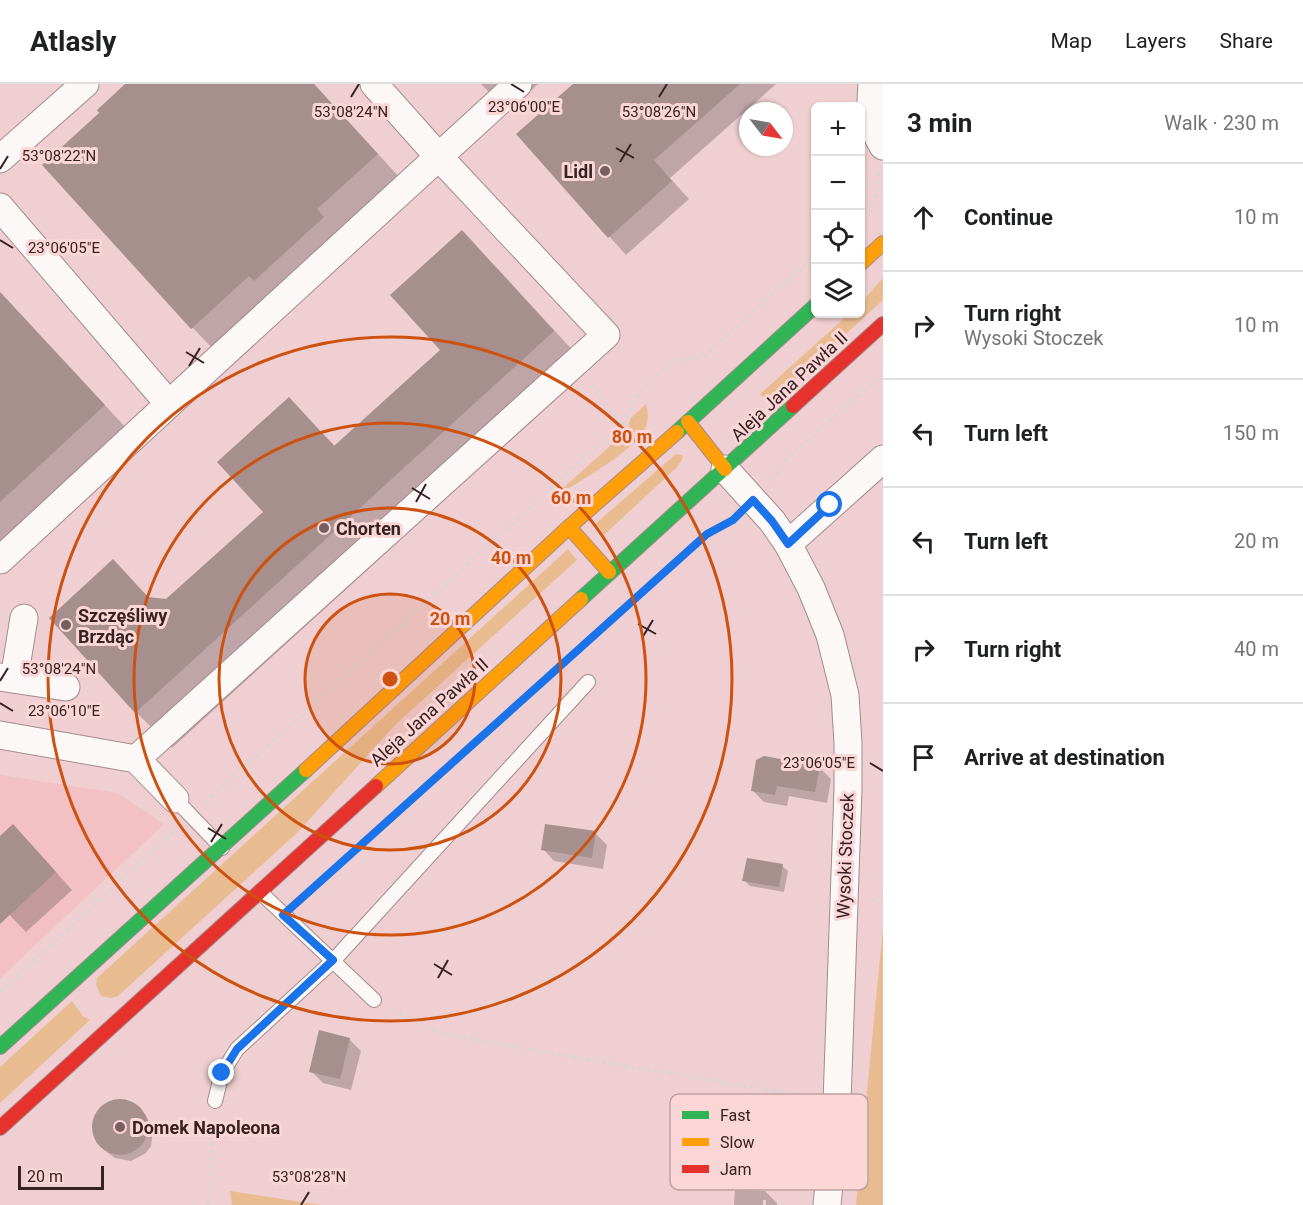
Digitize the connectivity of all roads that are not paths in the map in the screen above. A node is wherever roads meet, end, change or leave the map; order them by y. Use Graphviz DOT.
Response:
graph roads {
  1 [pos="85,84"];
  2 [pos="374,84"];
  3 [pos="518,84"];
  4 [pos="872,84"];
  5 [pos="439,157"];
  6 [pos="880,157"];
  7 [pos="0,159"];
  8 [pos="0,207"];
  9 [pos="883,243"];
  10 [pos="865,260"];
  11 [pos="811,310"];
  12 [pos="883,324"];
  13 [pos="169,404"];
  14 [pos="688,422"];
  15 [pos="883,459"];
  16 [pos="725,469"];
  17 [pos="569,527"];
  18 [pos="788,544"];
  19 [pos="0,560"];
  20 [pos="609,572"];
  21 [pos="24,618"];
  22 [pos="7,678"];
  23 [pos="588,682"];
  24 [pos="66,687"];
  25 [pos="0,735"];
  26 [pos="136,759"];
  27 [pos="183,807"];
  28 [pos="222,848"];
  29 [pos="260,892"];
  30 [pos="333,960"];
  31 [pos="374,1000"];
  32 [pos="0,1047"];
  33 [pos="837,1094"];
  34 [pos="215,1101"];
  35 [pos="0,1128"];
  36 [pos="828,1190"];
  37 [pos="827,1205"];
  1 -- 7 [label="street"];
  2 -- 5 [label="street"];
  3 -- 5 [label="street"];
  4 -- 6 [label="street"];
  5 -- 13 [label="street"];
  5 -- 26 [label="street"];
  8 -- 13 [label="street"];
  9 -- 10 [label="main road"];
  11 -- 14 [label="main road"];
  12 -- 16 [label="main road, Aleja Jana Pawła II"];
  13 -- 19 [label="street"];
  14 -- 16 [label="main road"];
  14 -- 17 [label="main road"];
  15 -- 18 [label="street"];
  16 -- 18 [label="street, Wysoki Stoczek"];
  16 -- 20 [label="main road, Aleja Jana Pawła II"];
  17 -- 20 [label="main road"];
  17 -- 28 [label="main road"];
  18 -- 33 [label="street, Wysoki Stoczek"];
  20 -- 29 [label="main road, Aleja Jana Pawła II"];
  21 -- 22 [label="street"];
  22 -- 24 [label="street"];
  23 -- 30 [label="lane"];
  25 -- 26 [label="street"];
  26 -- 27 [label="street"];
  27 -- 28 [label="lane"];
  28 -- 32 [label="main road"];
  29 -- 30 [label="lane"];
  29 -- 35 [label="main road, Aleja Jana Pawła II"];
  30 -- 31 [label="lane"];
  30 -- 34 [label="lane"];
  36 -- 37 [label="street, Wysoki Stoczek"];
}
